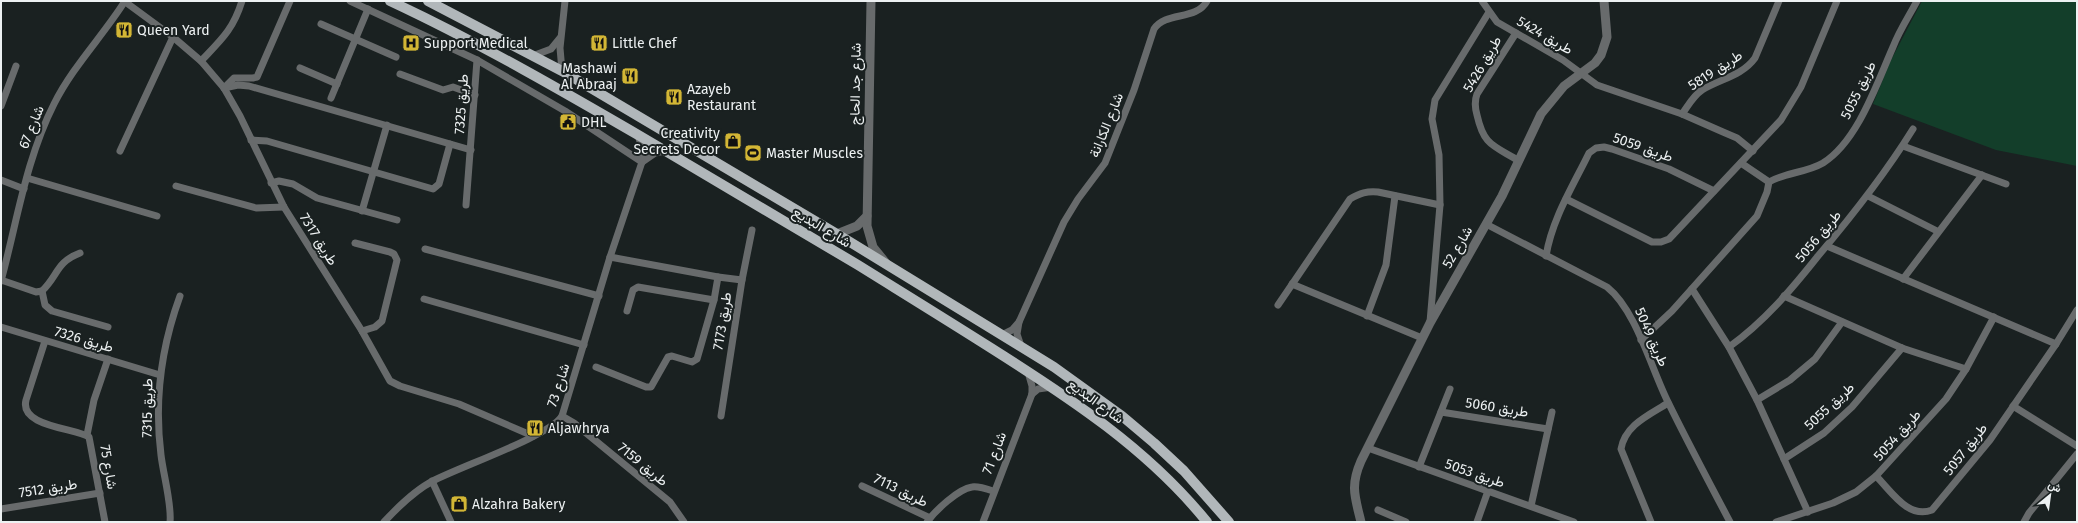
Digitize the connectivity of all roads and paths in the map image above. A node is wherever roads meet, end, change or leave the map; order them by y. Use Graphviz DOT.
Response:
graph roads {
  1 [pos="125,1"];
  2 [pos="242,1"];
  3 [pos="290,1"];
  4 [pos="350,1"];
  5 [pos="390,1"];
  6 [pos="428,1"];
  7 [pos="564,1"];
  8 [pos="871,1"];
  9 [pos="1207,1"];
  10 [pos="1482,1"];
  11 [pos="1604,1"];
  12 [pos="1779,1"];
  13 [pos="1838,1"];
  14 [pos="1917,1"];
  15 [pos="368,9"];
  16 [pos="1489,12"];
  17 [pos="321,24"];
  18 [pos="1516,33"];
  19 [pos="561,36"];
  20 [pos="174,37"];
  21 [pos="355,39"];
  22 [pos="535,56"];
  23 [pos="396,57"];
  24 [pos="477,60"];
  25 [pos="201,61"];
  26 [pos="16,66"];
  27 [pos="300,68"];
  28 [pos="562,71"];
  29 [pos="400,74"];
  30 [pos="1580,74"];
  31 [pos="336,84"];
  32 [pos="224,88"];
  33 [pos="4,92"];
  34 [pos="475,95"];
  35 [pos="331,98"];
  36 [pos="1,106"];
  37 [pos="1682,114"];
  38 [pos="387,125"];
  39 [pos="1913,129"];
  40 [pos="638,135"];
  41 [pos="251,140"];
  42 [pos="450,144"];
  43 [pos="1902,146"];
  44 [pos="471,150"];
  45 [pos="120,151"];
  46 [pos="665,151"];
  47 [pos="1753,151"];
  48 [pos="1519,161"];
  49 [pos="642,162"];
  50 [pos="1741,163"];
  51 [pos="373,172"];
  52 [pos="1982,174"];
  53 [pos="27,178"];
  54 [pos="1,180"];
  55 [pos="1769,182"];
  56 [pos="271,184"];
  57 [pos="2006,184"];
  58 [pos="176,186"];
  59 [pos="24,189"];
  60 [pos="1714,191"];
  61 [pos="1395,196"];
  62 [pos="1868,196"];
  63 [pos="1566,199"];
  64 [pos="466,205"];
  65 [pos="1440,205"];
  66 [pos="284,207"];
  67 [pos="362,211"];
  68 [pos="157,216"];
  69 [pos="867,216"];
  70 [pos="397,220"];
  71 [pos="1486,224"];
  72 [pos="752,230"];
  73 [pos="1938,231"];
  74 [pos="837,234"];
  75 [pos="355,243"];
  76 [pos="1827,246"];
  77 [pos="425,249"];
  78 [pos="1,250"];
  79 [pos="9,252"];
  80 [pos="80,253"];
  81 [pos="1546,256"];
  82 [pos="610,257"];
  83 [pos="886,264"];
  84 [pos="718,277"];
  85 [pos="1903,279"];
  86 [pos="742,280"];
  87 [pos="1,281"];
  88 [pos="1292,284"];
  89 [pos="1692,289"];
  90 [pos="42,291"];
  91 [pos="180,296"];
  92 [pos="599,296"];
  93 [pos="1784,296"];
  94 [pos="424,299"];
  95 [pos="714,300"];
  96 [pos="1278,305"];
  97 [pos="2077,310"];
  98 [pos="627,311"];
  99 [pos="1368,316"];
  100 [pos="1994,316"];
  101 [pos="1018,322"];
  102 [pos="1430,322"];
  103 [pos="1842,322"];
  104 [pos="1,327"];
  105 [pos="108,327"];
  106 [pos="362,331"];
  107 [pos="1002,335"];
  108 [pos="1422,338"];
  109 [pos="1641,340"];
  110 [pos="45,342"];
  111 [pos="2056,344"];
  112 [pos="584,345"];
  113 [pos="1021,346"];
  114 [pos="1728,347"];
  115 [pos="1902,348"];
  116 [pos="108,359"];
  117 [pos="596,367"];
  118 [pos="1966,369"];
  119 [pos="1027,370"];
  120 [pos="160,374"];
  121 [pos="1053,387"];
  122 [pos="1450,389"];
  123 [pos="1032,394"];
  124 [pos="1758,400"];
  125 [pos="1668,403"];
  126 [pos="2013,406"];
  127 [pos="1441,412"];
  128 [pos="1552,412"];
  129 [pos="562,416"];
  130 [pos="721,416"];
  131 [pos="1548,429"];
  132 [pos="87,435"];
  133 [pos="533,436"];
  134 [pos="2077,446"];
  135 [pos="1368,448"];
  136 [pos="2077,454"];
  137 [pos="1784,459"];
  138 [pos="1419,467"];
  139 [pos="1876,476"];
  140 [pos="432,481"];
  141 [pos="862,486"];
  142 [pos="994,491"];
  143 [pos="1488,491"];
  144 [pos="100,492"];
  145 [pos="1531,506"];
  146 [pos="1,509"];
  147 [pos="1378,510"];
  148 [pos="1808,512"];
  149 [pos="928,520"];
  150 [pos="105,522"];
  151 [pos="170,522"];
  152 [pos="384,522"];
  153 [pos="451,522"];
  154 [pos="684,522"];
  155 [pos="983,522"];
  156 [pos="1207,522"];
  157 [pos="1228,522"];
  158 [pos="1362,522"];
  159 [pos="1405,522"];
  160 [pos="1477,522"];
  161 [pos="1574,522"];
  162 [pos="1651,522"];
  163 [pos="1730,522"];
  164 [pos="1776,522"];
  165 [pos="2024,522"];
  1 -- 20 [label="street, طريق 7317"];
  1 -- 53 [label="street, شارع 67"];
  2 -- 25 [label="street"];
  3 -- 32 [label="street"];
  4 -- 15 [label="street"];
  5 -- 40 [label="main road, شارع البديع"];
  6 -- 22 [label="main road, شارع البديع"];
  7 -- 19 [label="street"];
  8 -- 69 [label="street, شارع جد الحاج"];
  9 -- 101 [label="street, شارع الكارانة"];
  10 -- 16 [label="street, طريق 5424"];
  11 -- 30 [label="street, شارع 52"];
  12 -- 37 [label="street, طريق 5819"];
  13 -- 47 [label="street"];
  14 -- 55 [label="street, طريق 5055"];
  15 -- 21 [label="street"];
  15 -- 24 [label="street"];
  16 -- 18 [label="street, طريق 5424"];
  16 -- 65 [label="street"];
  17 -- 21 [label="street"];
  18 -- 30 [label="street, طريق 5424"];
  18 -- 48 [label="street, طريق 5426"];
  19 -- 22 [label="street"];
  19 -- 28 [label="street"];
  20 -- 25 [label="street, طريق 7317"];
  20 -- 45 [label="street"];
  21 -- 23 [label="street"];
  21 -- 31 [label="street"];
  22 -- 28 [label="main road, شارع البديع"];
  24 -- 34 [label="street, طريق 7325"];
  24 -- 49 [label="street"];
  25 -- 32 [label="street, طريق 7317"];
  26 -- 33 [label="street"];
  27 -- 31 [label="street"];
  28 -- 74 [label="main road, شارع البديع"];
  29 -- 34 [label="street"];
  30 -- 37 [label="street"];
  30 -- 48 [label="street, شارع 52"];
  31 -- 35 [label="street"];
  32 -- 38 [label="street"];
  32 -- 41 [label="street, طريق 7317"];
  33 -- 36 [label="street"];
  34 -- 44 [label="street, طريق 7325"];
  37 -- 47 [label="street"];
  38 -- 42 [label="street"];
  38 -- 51 [label="street"];
  39 -- 43 [label="street, طريق 5056"];
  40 -- 46 [label="main road, شارع البديع"];
  40 -- 49 [label="street, شارع 73"];
  41 -- 51 [label="street"];
  41 -- 56 [label="street, طريق 7317"];
  42 -- 44 [label="street"];
  42 -- 51 [label="street"];
  43 -- 52 [label="street"];
  43 -- 62 [label="street, طريق 5056"];
  44 -- 64 [label="street, طريق 7325"];
  46 -- 49 [label="street"];
  46 -- 119 [label="main road, شارع البديع"];
  47 -- 50 [label="street"];
  48 -- 71 [label="street, شارع 52"];
  49 -- 82 [label="street, شارع 73"];
  50 -- 55 [label="street"];
  50 -- 60 [label="street"];
  51 -- 67 [label="street"];
  52 -- 57 [label="street"];
  52 -- 73 [label="street"];
  53 -- 59 [label="street, شارع 67"];
  53 -- 68 [label="street"];
  54 -- 59 [label="street"];
  55 -- 89 [label="street"];
  56 -- 66 [label="street, طريق 7317"];
  56 -- 67 [label="street"];
  58 -- 66 [label="street"];
  59 -- 79 [label="street, شارع 67"];
  60 -- 63 [label="street"];
  60 -- 63 [label="street, طريق 5059"];
  61 -- 65 [label="street"];
  61 -- 88 [label="street"];
  61 -- 99 [label="street"];
  62 -- 73 [label="street"];
  62 -- 76 [label="street, طريق 5056"];
  63 -- 81 [label="street, طريق 5059"];
  65 -- 102 [label="street"];
  66 -- 106 [label="street, طريق 7317"];
  67 -- 70 [label="street"];
  69 -- 74 [label="street"];
  69 -- 83 [label="street, شارع جد الحاج"];
  71 -- 81 [label="street, طريق 5049"];
  71 -- 102 [label="street, شارع 52"];
  72 -- 86 [label="street, طريق 7173"];
  73 -- 85 [label="street"];
  74 -- 83 [label="main road, شارع البديع"];
  75 -- 106 [label="street"];
  76 -- 85 [label="street"];
  76 -- 93 [label="street, طريق 5056"];
  77 -- 92 [label="street"];
  78 -- 79 [label="street"];
  79 -- 87 [label="street, شارع 67"];
  80 -- 90 [label="street"];
  81 -- 109 [label="street, طريق 5049"];
  82 -- 84 [label="street"];
  82 -- 92 [label="street, شارع 73"];
  83 -- 107 [label="main road, شارع البديع"];
  84 -- 86 [label="street"];
  84 -- 95 [label="street"];
  85 -- 100 [label="street"];
  86 -- 130 [label="street, طريق 7173"];
  87 -- 90 [label="street"];
  88 -- 96 [label="street"];
  88 -- 99 [label="street"];
  89 -- 109 [label="street"];
  89 -- 114 [label="street"];
  90 -- 105 [label="street"];
  91 -- 120 [label="street, طريق 7315"];
  92 -- 112 [label="street, شارع 73"];
  93 -- 103 [label="street"];
  93 -- 114 [label="street, طريق 5056"];
  94 -- 112 [label="street"];
  95 -- 98 [label="street"];
  95 -- 117 [label="street"];
  97 -- 111 [label="street, طريق 5057"];
  99 -- 108 [label="street"];
  100 -- 111 [label="street"];
  100 -- 118 [label="street, طريق 5054"];
  101 -- 107 [label="street, شارع الكارانة"];
  101 -- 113 [label="street"];
  102 -- 108 [label="street, شارع 52"];
  103 -- 115 [label="street"];
  103 -- 124 [label="street"];
  104 -- 110 [label="street, طريق 7326"];
  106 -- 133 [label="street, طريق 7317"];
  107 -- 113 [label="main road, شارع البديع"];
  108 -- 135 [label="street, شارع 52"];
  109 -- 125 [label="street, طريق 5049"];
  110 -- 116 [label="street, طريق 7326"];
  110 -- 132 [label="street, شارع 75"];
  111 -- 126 [label="street, طريق 5057"];
  112 -- 129 [label="street, شارع 73"];
  113 -- 157 [label="main road, شارع البديع"];
  114 -- 124 [label="street"];
  115 -- 118 [label="street"];
  115 -- 137 [label="street, طريق 5055"];
  116 -- 120 [label="street, طريق 7326"];
  116 -- 132 [label="street"];
  118 -- 139 [label="street, طريق 5054"];
  119 -- 121 [label="main road, شارع البديع"];
  119 -- 123 [label="street"];
  120 -- 151 [label="street, طريق 7315"];
  121 -- 123 [label="street"];
  121 -- 156 [label="main road, شارع البديع"];
  122 -- 127 [label="street, طريق 5060"];
  123 -- 142 [label="street, شارع 71"];
  124 -- 137 [label="street"];
  125 -- 162 [label="street"];
  125 -- 163 [label="street, طريق 5049"];
  126 -- 134 [label="street"];
  126 -- 139 [label="street, طريق 5057"];
  127 -- 131 [label="street, طريق 5060"];
  127 -- 138 [label="street, طريق 5060"];
  128 -- 131 [label="street"];
  129 -- 133 [label="street, شارع 73"];
  129 -- 154 [label="street, طريق 7159"];
  131 -- 145 [label="street"];
  132 -- 144 [label="street, شارع 75"];
  133 -- 140 [label="street, شارع 73"];
  135 -- 138 [label="street, طريق 5053"];
  135 -- 158 [label="street, شارع 52"];
  136 -- 165 [label="street"];
  137 -- 148 [label="street"];
  138 -- 143 [label="street, طريق 5053"];
  139 -- 148 [label="street, طريق 5054"];
  140 -- 152 [label="street, شارع 73"];
  140 -- 153 [label="street"];
  141 -- 149 [label="street, طريق 7113"];
  142 -- 149 [label="street, طريق 7113"];
  142 -- 155 [label="street, شارع 71"];
  143 -- 145 [label="street, طريق 5053"];
  143 -- 160 [label="street"];
  144 -- 146 [label="street, طريق 7512"];
  144 -- 150 [label="street, شارع 75"];
  145 -- 161 [label="street, طريق 5053"];
  147 -- 159 [label="street"];
  148 -- 164 [label="street, طريق 5054"];
}
